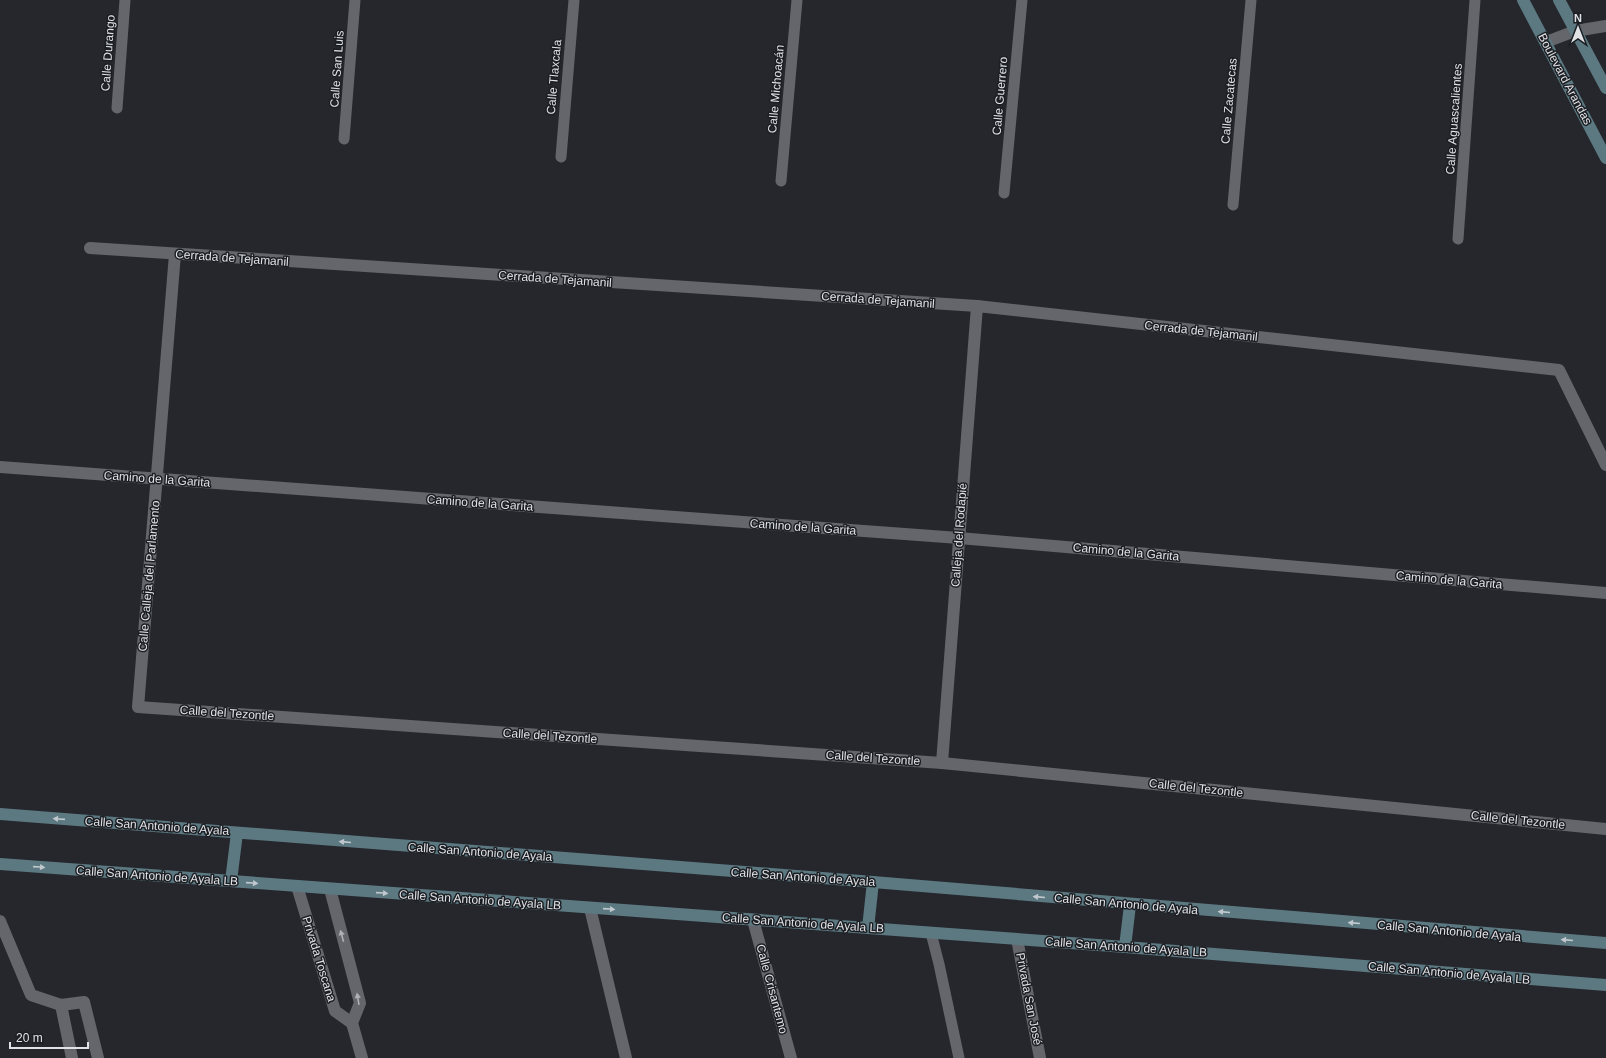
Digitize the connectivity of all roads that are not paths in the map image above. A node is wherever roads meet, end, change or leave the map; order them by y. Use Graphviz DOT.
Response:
graph roads {
  1 [pos="125,0"];
  2 [pos="355,0"];
  3 [pos="574,0"];
  4 [pos="797,0"];
  5 [pos="1022,0"];
  6 [pos="1251,0"];
  7 [pos="1475,0"];
  8 [pos="1523,0"];
  9 [pos="1559,0"];
  10 [pos="1606,26"];
  11 [pos="1575,30"];
  12 [pos="1546,42"];
  13 [pos="1606,88"];
  14 [pos="116,108"];
  15 [pos="344,139"];
  16 [pos="561,156"];
  17 [pos="1606,158"];
  18 [pos="780,181"];
  19 [pos="1004,194"];
  20 [pos="1233,205"];
  21 [pos="1458,239"];
  22 [pos="90,248"];
  23 [pos="175,254"];
  24 [pos="977,306"];
  25 [pos="1606,465"];
  26 [pos="0,467"];
  27 [pos="157,478"];
  28 [pos="959,538"];
  29 [pos="1606,593"];
  30 [pos="138,707"];
  31 [pos="942,763"];
  32 [pos="0,814"];
  33 [pos="1606,829"];
  34 [pos="237,833"];
  35 [pos="0,864"];
  36 [pos="231,881"];
  37 [pos="873,882"];
  38 [pos="297,886"];
  39 [pos="330,889"];
  40 [pos="1130,905"];
  41 [pos="590,908"];
  42 [pos="753,920"];
  43 [pos="0,921"];
  44 [pos="868,928"];
  45 [pos="931,933"];
  46 [pos="1017,939"];
  47 [pos="1606,944"];
  48 [pos="1125,947"];
  49 [pos="1606,986"];
  50 [pos="61,1005"];
  51 [pos="352,1023"];
  52 [pos="72,1058"];
  53 [pos="98,1058"];
  54 [pos="362,1058"];
  55 [pos="626,1058"];
  56 [pos="791,1058"];
  57 [pos="959,1058"];
  58 [pos="1040,1058"];
  1 -- 14 [label="lane, Calle Durango"];
  2 -- 15 [label="lane, Calle San Luis"];
  3 -- 16 [label="lane, Calle Tlaxcala"];
  4 -- 18 [label="lane, Calle Michoacán"];
  5 -- 19 [label="lane, Calle Guerrero"];
  6 -- 20 [label="lane, Calle Zacatecas"];
  7 -- 21 [label="lane, Calle Aguascalientes"];
  8 -- 12 [label="street, Boulevard Arandas"];
  9 -- 11 [label="street"];
  10 -- 11 [label="street"];
  11 -- 12 [label="street"];
  11 -- 13 [label="street"];
  12 -- 17 [label="street, Boulevard Arandas"];
  22 -- 23 [label="street, Cerrada de Tejamanil"];
  23 -- 24 [label="street, Cerrada de Tejamanil"];
  23 -- 27 [label="street, Calle Calleja del Parlamento"];
  24 -- 25 [label="street, Cerrada de Tejamanil"];
  24 -- 28 [label="street, Calleja del Rodapié"];
  26 -- 27 [label="street, Camino de la Garita"];
  27 -- 28 [label="street, Camino de la Garita"];
  27 -- 30 [label="street, Calle Calleja del Parlamento"];
  28 -- 29 [label="street, Camino de la Garita"];
  28 -- 31 [label="street, Calleja del Rodapié"];
  30 -- 31 [label="street, Calle del Tezontle"];
  31 -- 33 [label="street, Calle del Tezontle"];
  34 -- 32 [label="street, Calle San Antonio de Ayala, one-way"];
  34 -- 36 [label="street"];
  37 -- 34 [label="street, Calle San Antonio de Ayala, one-way"];
  35 -- 36 [label="street, Calle San Antonio de Ayala LB, one-way"];
  36 -- 38 [label="street, Calle San Antonio de Ayala LB, one-way"];
  40 -- 37 [label="street, Calle San Antonio de Ayala, one-way"];
  37 -- 44 [label="street"];
  38 -- 39 [label="street, Calle San Antonio de Ayala LB"];
  38 -- 51 [label="street, Privada Toscana"];
  39 -- 41 [label="street, Calle San Antonio de Ayala LB, one-way"];
  51 -- 39 [label="street, one-way"];
  47 -- 40 [label="street, Calle San Antonio de Ayala, one-way"];
  40 -- 48 [label="street"];
  41 -- 42 [label="street, Calle San Antonio de Ayala LB, one-way"];
  41 -- 55 [label="street"];
  42 -- 44 [label="street, Calle San Antonio de Ayala LB"];
  42 -- 56 [label="street, Calle Crisantemo"];
  43 -- 50 [label="street"];
  44 -- 45 [label="street, Calle San Antonio de Ayala LB"];
  45 -- 46 [label="street, Calle San Antonio de Ayala LB"];
  45 -- 57 [label="lane"];
  46 -- 48 [label="street, Calle San Antonio de Ayala LB"];
  46 -- 58 [label="street, Privada San José"];
  48 -- 49 [label="street, Calle San Antonio de Ayala LB"];
  50 -- 52 [label="street"];
  50 -- 53 [label="street"];
  51 -- 54 [label="street"];
}
